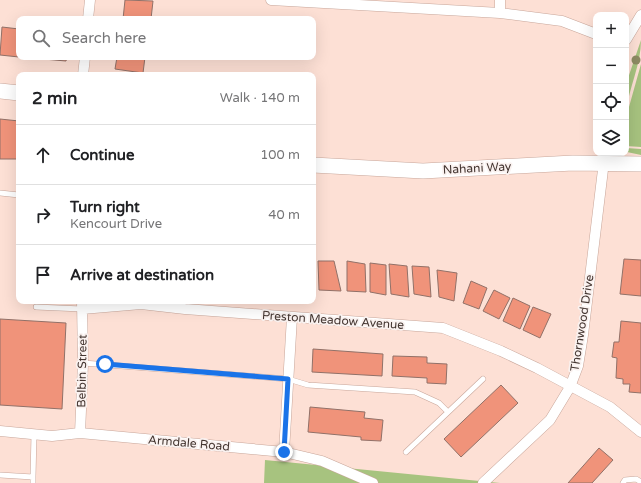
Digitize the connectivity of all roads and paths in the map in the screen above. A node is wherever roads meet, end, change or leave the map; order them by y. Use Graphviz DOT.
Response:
graph roads {
  1 [pos="90,0"];
  2 [pos="271,0"];
  3 [pos="500,0"];
  4 [pos="500,13"];
  5 [pos="641,15"];
  6 [pos="88,16"];
  7 [pos="593,33"];
  8 [pos="629,35"];
  9 [pos="85,60"];
  10 [pos="83,72"];
  11 [pos="0,91"];
  12 [pos="16,93"];
  13 [pos="604,158"];
  14 [pos="641,164"];
  15 [pos="316,165"];
  16 [pos="0,193"];
  17 [pos="16,195"];
  18 [pos="82,305"];
  19 [pos="36,307"];
  20 [pos="292,317"];
  21 [pos="83,363"];
  22 [pos="288,379"];
  23 [pos="484,379"];
  24 [pos="570,387"];
  25 [pos="448,412"];
  26 [pos="0,431"];
  27 [pos="641,432"];
  28 [pos="34,434"];
  29 [pos="80,434"];
  30 [pos="284,452"];
  31 [pos="406,452"];
  32 [pos="0,475"];
  33 [pos="33,477"];
  34 [pos="641,482"];
  35 [pos="32,483"];
  36 [pos="372,483"];
  37 [pos="483,483"];
  38 [pos="623,483"];
  1 -- 6 [label="street"];
  2 -- 4 [label="street"];
  3 -- 4 [label="street"];
  4 -- 7 [label="street"];
  5 -- 8 [label="street"];
  9 -- 10 [label="street"];
  11 -- 12 [label="street"];
  13 -- 14 [label="street, Nahani Way"];
  13 -- 15 [label="street, Nahani Way"];
  13 -- 24 [label="street, Thornwood Drive"];
  16 -- 17 [label="lane"];
  18 -- 19 [label="lane"];
  18 -- 20 [label="street, Preston Meadow Avenue"];
  18 -- 21 [label="street, Belbin Street"];
  20 -- 22 [label="street"];
  20 -- 24 [label="street, Preston Meadow Avenue"];
  21 -- 22 [label="lane"];
  21 -- 29 [label="street, Belbin Street"];
  22 -- 25 [label="lane"];
  22 -- 30 [label="street"];
  23 -- 25 [label="lane"];
  24 -- 27 [label="street, Preston Meadow Avenue"];
  24 -- 37 [label="street, Thornwood Drive"];
  25 -- 31 [label="lane"];
  26 -- 28 [label="street, Armdale Road"];
  28 -- 29 [label="street, Armdale Road"];
  28 -- 33 [label="lane"];
  29 -- 30 [label="street, Armdale Road"];
  30 -- 36 [label="street, Armdale Road"];
  32 -- 33 [label="lane"];
  33 -- 35 [label="lane"];
  34 -- 38 [label="lane"];
}
